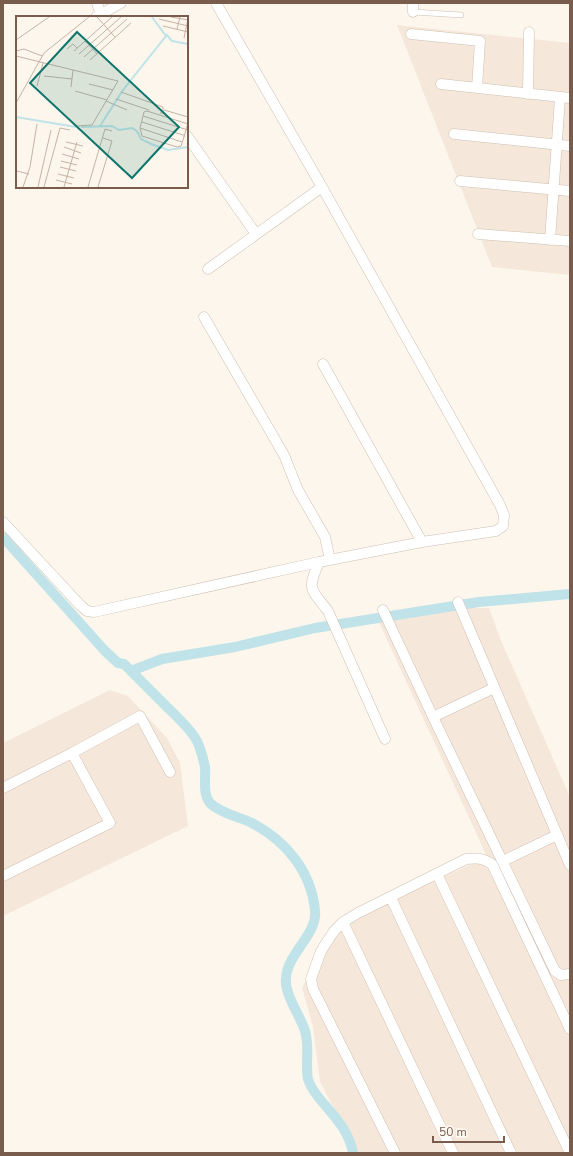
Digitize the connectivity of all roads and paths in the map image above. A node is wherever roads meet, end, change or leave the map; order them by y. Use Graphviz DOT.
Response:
graph roads {
  1 [pos="97,3"];
  2 [pos="121,3"];
  3 [pos="216,3"];
  4 [pos="413,7"];
  5 [pos="461,15"];
  6 [pos="98,16"];
  7 [pos="529,32"];
  8 [pos="411,34"];
  9 [pos="440,84"];
  10 [pos="477,88"];
  11 [pos="528,94"];
  12 [pos="565,98"];
  13 [pos="454,134"];
  14 [pos="188,137"];
  15 [pos="557,145"];
  16 [pos="570,146"];
  17 [pos="460,181"];
  18 [pos="322,187"];
  19 [pos="554,190"];
  20 [pos="570,191"];
  21 [pos="256,234"];
  22 [pos="478,234"];
  23 [pos="550,240"];
  24 [pos="570,241"];
  25 [pos="208,269"];
  26 [pos="204,317"];
  27 [pos="322,364"];
  28 [pos="3,522"];
  29 [pos="422,542"];
  30 [pos="330,560"];
  31 [pos="318,562"];
  32 [pos="458,602"];
  33 [pos="383,610"];
  34 [pos="494,688"];
  35 [pos="432,717"];
  36 [pos="385,738"];
  37 [pos="72,754"];
  38 [pos="170,772"];
  39 [pos="3,788"];
  40 [pos="557,835"];
  41 [pos="502,861"];
  42 [pos="570,865"];
  43 [pos="437,874"];
  44 [pos="3,876"];
  45 [pos="390,898"];
  46 [pos="344,922"];
  47 [pos="570,974"];
  48 [pos="570,1029"];
  49 [pos="395,1153"];
  50 [pos="453,1153"];
  51 [pos="511,1153"];
  52 [pos="570,1153"];
  1 -- 6 [label="street"];
  2 -- 6 [label="street"];
  3 -- 18 [label="street"];
  4 -- 5 [label="lane"];
  7 -- 11 [label="street"];
  8 -- 10 [label="street"];
  9 -- 10 [label="street"];
  10 -- 11 [label="street"];
  11 -- 12 [label="street"];
  12 -- 15 [label="street"];
  13 -- 15 [label="street"];
  14 -- 21 [label="street"];
  15 -- 16 [label="street"];
  15 -- 19 [label="street"];
  17 -- 19 [label="street"];
  18 -- 21 [label="street"];
  18 -- 29 [label="street"];
  19 -- 20 [label="street"];
  19 -- 23 [label="street"];
  21 -- 25 [label="street"];
  22 -- 23 [label="street"];
  23 -- 24 [label="street"];
  26 -- 30 [label="street"];
  27 -- 29 [label="street"];
  28 -- 31 [label="street"];
  29 -- 30 [label="street"];
  30 -- 31 [label="street"];
  31 -- 36 [label="street"];
  32 -- 34 [label="street"];
  33 -- 35 [label="street"];
  34 -- 35 [label="street"];
  34 -- 40 [label="street"];
  35 -- 41 [label="street"];
  37 -- 38 [label="street"];
  37 -- 39 [label="street"];
  37 -- 44 [label="street"];
  40 -- 41 [label="street"];
  40 -- 42 [label="street"];
  41 -- 47 [label="street"];
  43 -- 45 [label="street"];
  43 -- 48 [label="street"];
  43 -- 52 [label="street"];
  45 -- 46 [label="street"];
  45 -- 51 [label="street"];
  46 -- 49 [label="street"];
  46 -- 50 [label="street"];
}
